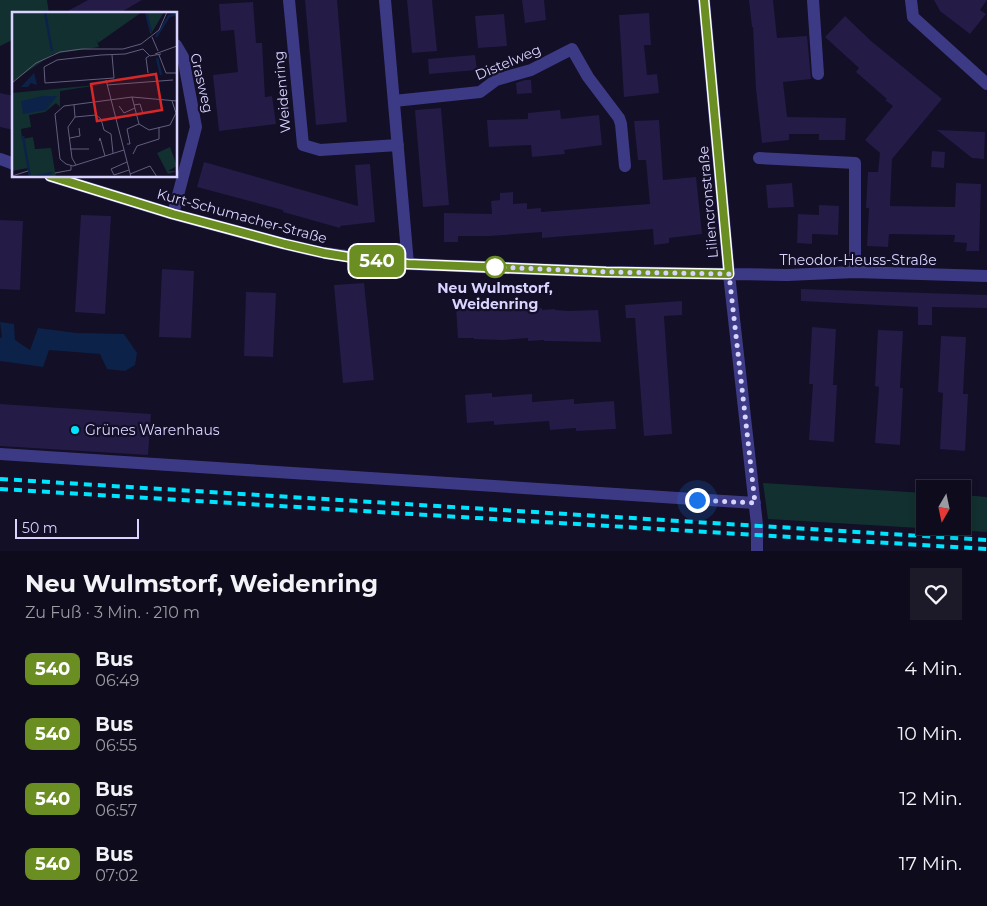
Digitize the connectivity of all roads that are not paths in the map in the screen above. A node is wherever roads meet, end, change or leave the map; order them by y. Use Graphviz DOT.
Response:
graph roads {
  1 [pos="289,0"];
  2 [pos="385,0"];
  3 [pos="704,0"];
  4 [pos="812,0"];
  5 [pos="911,0"];
  6 [pos="178,48"];
  7 [pos="818,74"];
  8 [pos="987,84"];
  9 [pos="394,101"];
  10 [pos="398,145"];
  11 [pos="759,158"];
  12 [pos="0,159"];
  13 [pos="12,163"];
  14 [pos="625,166"];
  15 [pos="56,178"];
  16 [pos="173,214"];
  17 [pos="408,264"];
  18 [pos="855,272"];
  19 [pos="729,274"];
  20 [pos="987,276"];
  21 [pos="0,454"];
  22 [pos="755,503"];
  23 [pos="756,551"];
  1 -- 10 [label="street, Weidenring"];
  2 -- 9 [label="street"];
  3 -- 19 [label="street, Liliencronstraße"];
  4 -- 7 [label="street"];
  5 -- 8 [label="street"];
  6 -- 16 [label="street, Grasweg"];
  9 -- 10 [label="street"];
  9 -- 14 [label="street, Distelweg"];
  10 -- 17 [label="street"];
  11 -- 18 [label="street"];
  12 -- 13 [label="street"];
  15 -- 16 [label="street, Kurt-Schumacher-Straße"];
  16 -- 17 [label="street, Kurt-Schumacher-Straße"];
  17 -- 19 [label="street, Kurt-Schumacher-Straße"];
  18 -- 19 [label="street, Theodor-Heuss-Straße"];
  18 -- 20 [label="street, Theodor-Heuss-Straße"];
  19 -- 22 [label="street, Liliencronstraße"];
  21 -- 22 [label="street"];
  22 -- 23 [label="street, Liliencronstraße"];
}
